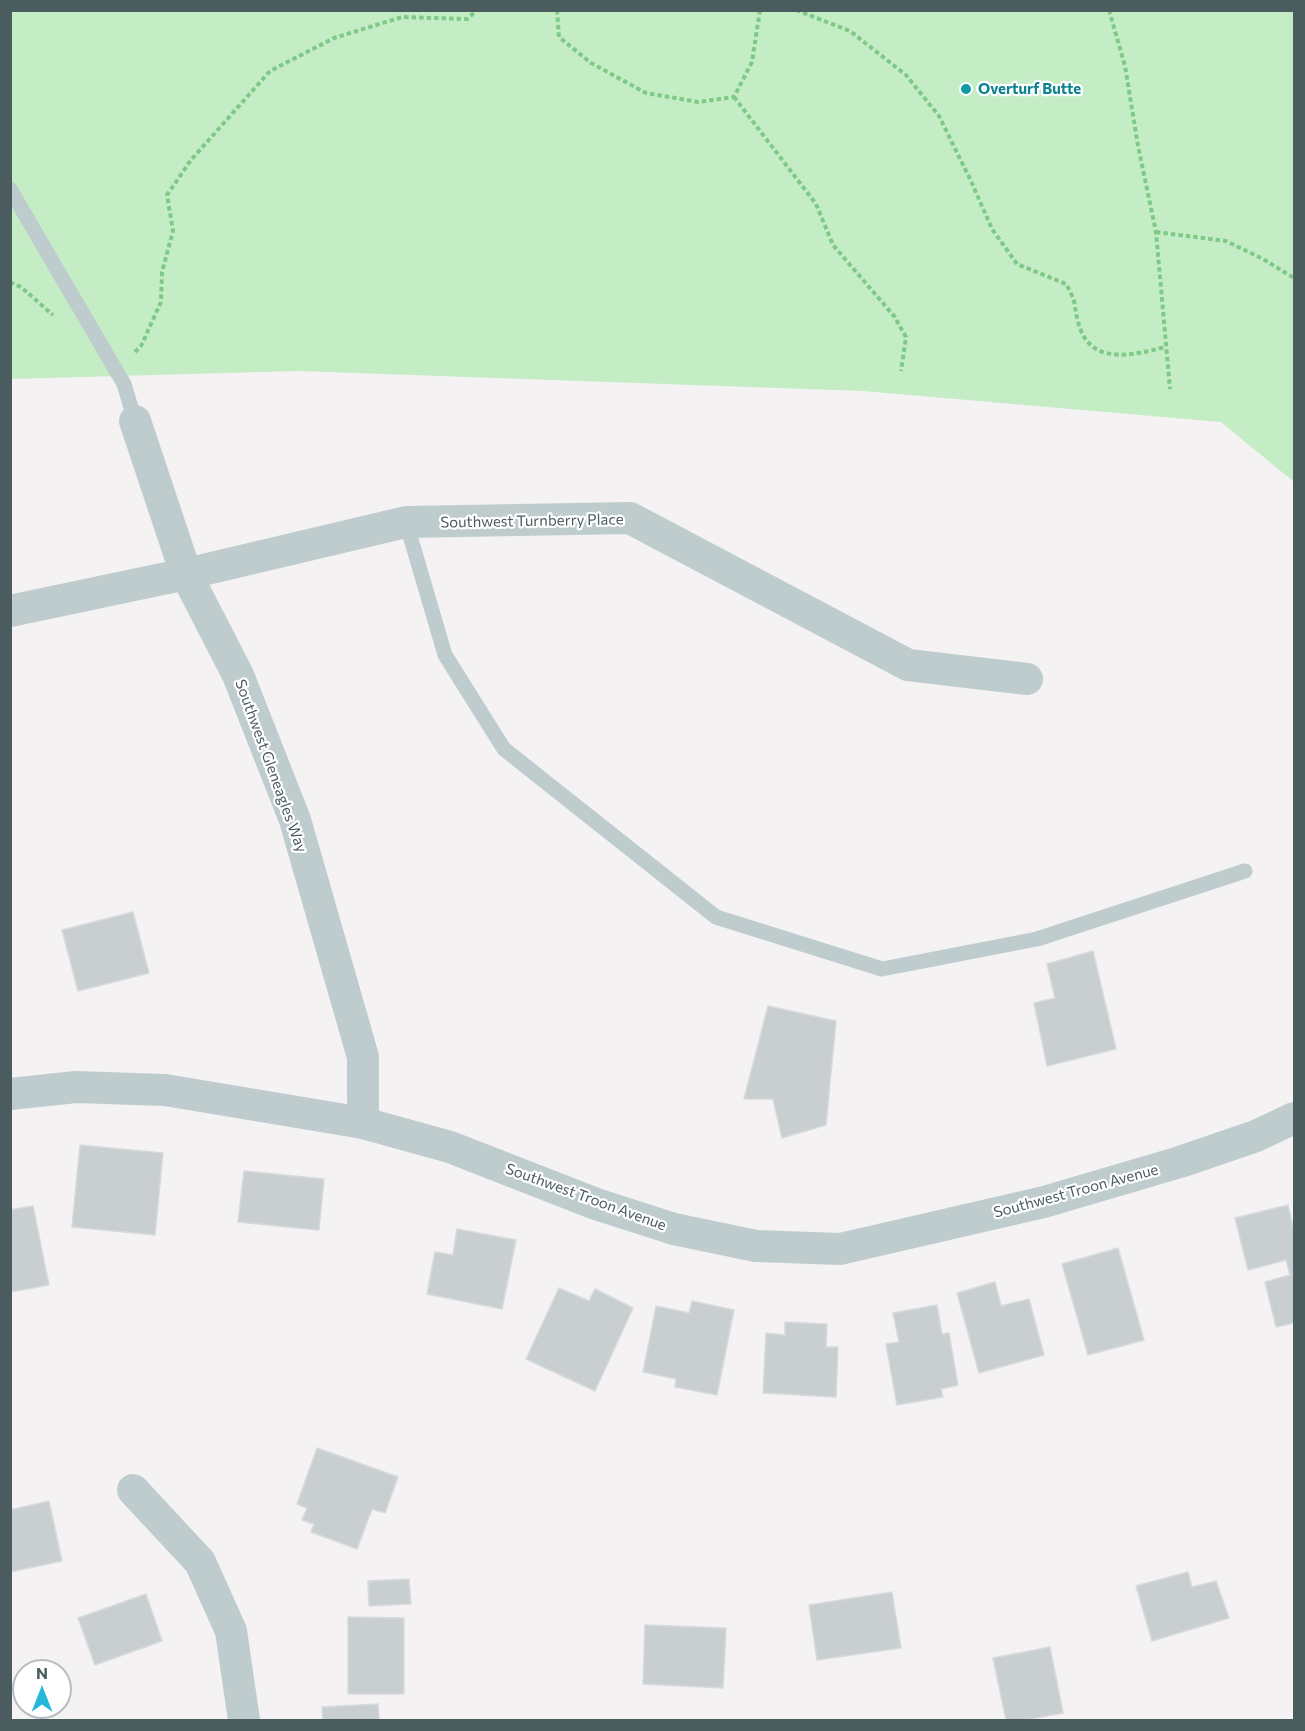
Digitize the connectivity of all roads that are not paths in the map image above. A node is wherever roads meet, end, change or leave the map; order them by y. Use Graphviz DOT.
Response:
graph roads {
  1 [pos="10,189"];
  2 [pos="135,421"];
  3 [pos="406,522"];
  4 [pos="186,574"];
  5 [pos="10,611"];
  6 [pos="1027,679"];
  7 [pos="1245,871"];
  8 [pos="10,1094"];
  9 [pos="1294,1118"];
  10 [pos="363,1123"];
  11 [pos="133,1490"];
  12 [pos="244,1720"];
  1 -- 2 [label="lane"];
  2 -- 4 [label="street, Southwest Gleneagles Way"];
  3 -- 4 [label="street, Southwest Turnberry Place"];
  3 -- 6 [label="street, Southwest Turnberry Place"];
  3 -- 7 [label="lane"];
  4 -- 5 [label="street, Southwest Turnberry Place"];
  4 -- 10 [label="street, Southwest Gleneagles Way"];
  8 -- 10 [label="street, Southwest Troon Avenue"];
  9 -- 10 [label="street, Southwest Troon Avenue"];
  11 -- 12 [label="street"];
}
